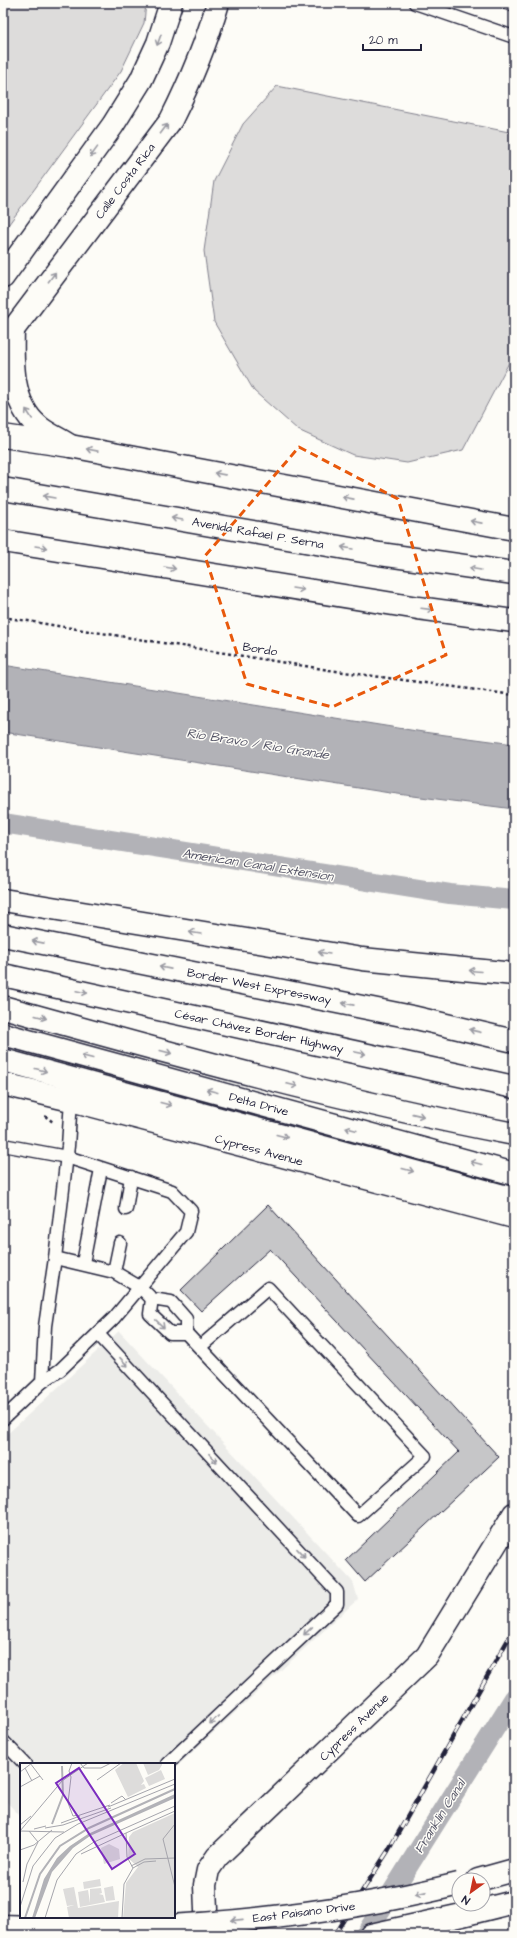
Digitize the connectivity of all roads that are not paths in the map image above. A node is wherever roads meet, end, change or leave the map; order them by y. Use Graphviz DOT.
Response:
graph roads {
  1 [pos="171,3"];
  2 [pos="218,3"];
  3 [pos="415,3"];
  4 [pos="507,3"];
  5 [pos="514,5"];
  6 [pos="514,37"];
  7 [pos="3,277"];
  8 [pos="8,336"];
  9 [pos="3,436"];
  10 [pos="70,446"];
  11 [pos="3,490"];
  12 [pos="514,530"];
  13 [pos="3,541"];
  14 [pos="514,573"];
  15 [pos="514,621"];
  16 [pos="3,900"];
  17 [pos="3,935"];
  18 [pos="514,974"];
  19 [pos="3,975"];
  20 [pos="3,1007"];
  21 [pos="3,1034"];
  22 [pos="513,1040"];
  23 [pos="3,1060"];
  24 [pos="3,1084"];
  25 [pos="508,1086"];
  26 [pos="71,1100"];
  27 [pos="514,1134"];
  28 [pos="3,1145"];
  29 [pos="67,1157"];
  30 [pos="101,1169"];
  31 [pos="514,1174"];
  32 [pos="132,1177"];
  33 [pos="514,1199"];
  34 [pos="126,1209"];
  35 [pos="514,1217"];
  36 [pos="120,1243"];
  37 [pos="55,1258"];
  38 [pos="83,1263"];
  39 [pos="114,1272"];
  40 [pos="141,1288"];
  41 [pos="152,1299"];
  42 [pos="186,1333"];
  43 [pos="98,1334"];
  44 [pos="200,1348"];
  45 [pos="42,1382"];
  46 [pos="3,1419"];
  47 [pos="514,1514"];
  48 [pos="3,1741"];
  49 [pos="24,1763"];
  50 [pos="168,1763"];
  51 [pos="514,1870"];
  52 [pos="491,1876"];
  53 [pos="451,1886"];
  54 [pos="514,1902"];
  55 [pos="3,1926"];
  56 [pos="207,1935"];
  57 [pos="371,1935"];
  1 -- 7 [label="main road, one-way"];
  8 -- 2 [label="main road, Calle Costa Rica, one-way"];
  3 -- 6 [label="lane"];
  4 -- 5 [label="lane"];
  10 -- 8 [label="main road, one-way"];
  9 -- 10 [label="main road"];
  12 -- 10 [label="main road, one-way"];
  14 -- 11 [label="main road, Avenida Rafael P. Serna, one-way"];
  13 -- 15 [label="main road, one-way"];
  18 -- 16 [label="main road, one-way"];
  22 -- 17 [label="main road, Border West Expressway, one-way"];
  19 -- 25 [label="main road, César Chávez Border Highway, one-way"];
  20 -- 27 [label="main road, one-way"];
  31 -- 21 [label="main road, Delta Drive, one-way"];
  23 -- 33 [label="main road, Delta Drive, one-way"];
  24 -- 26 [label="main road, Cypress Avenue"];
  26 -- 29 [label="lane"];
  26 -- 35 [label="main road, Cypress Avenue"];
  28 -- 29 [label="lane"];
  29 -- 30 [label="lane"];
  29 -- 37 [label="lane"];
  30 -- 32 [label="lane"];
  30 -- 38 [label="lane"];
  32 -- 34 [label="lane"];
  32 -- 40 [label="lane"];
  36 -- 39 [label="lane"];
  37 -- 38 [label="lane"];
  37 -- 45 [label="lane"];
  38 -- 39 [label="lane"];
  39 -- 40 [label="lane"];
  40 -- 41 [label="lane"];
  40 -- 43 [label="lane"];
  41 -- 42 [label="lane"];
  41 -- 42 [label="lane, one-way"];
  42 -- 44 [label="lane"];
  43 -- 45 [label="lane"];
  43 -- 50 [label="lane, one-way"];
  44 -- 44 [label="lane"];
  45 -- 46 [label="lane"];
  47 -- 56 [label="main road, Cypress Avenue"];
  48 -- 49 [label="lane"];
  51 -- 52 [label="main road"];
  53 -- 55 [label="main road, East Paisano Drive, one-way, bridge"];
  54 -- 57 [label="main road"];
}
